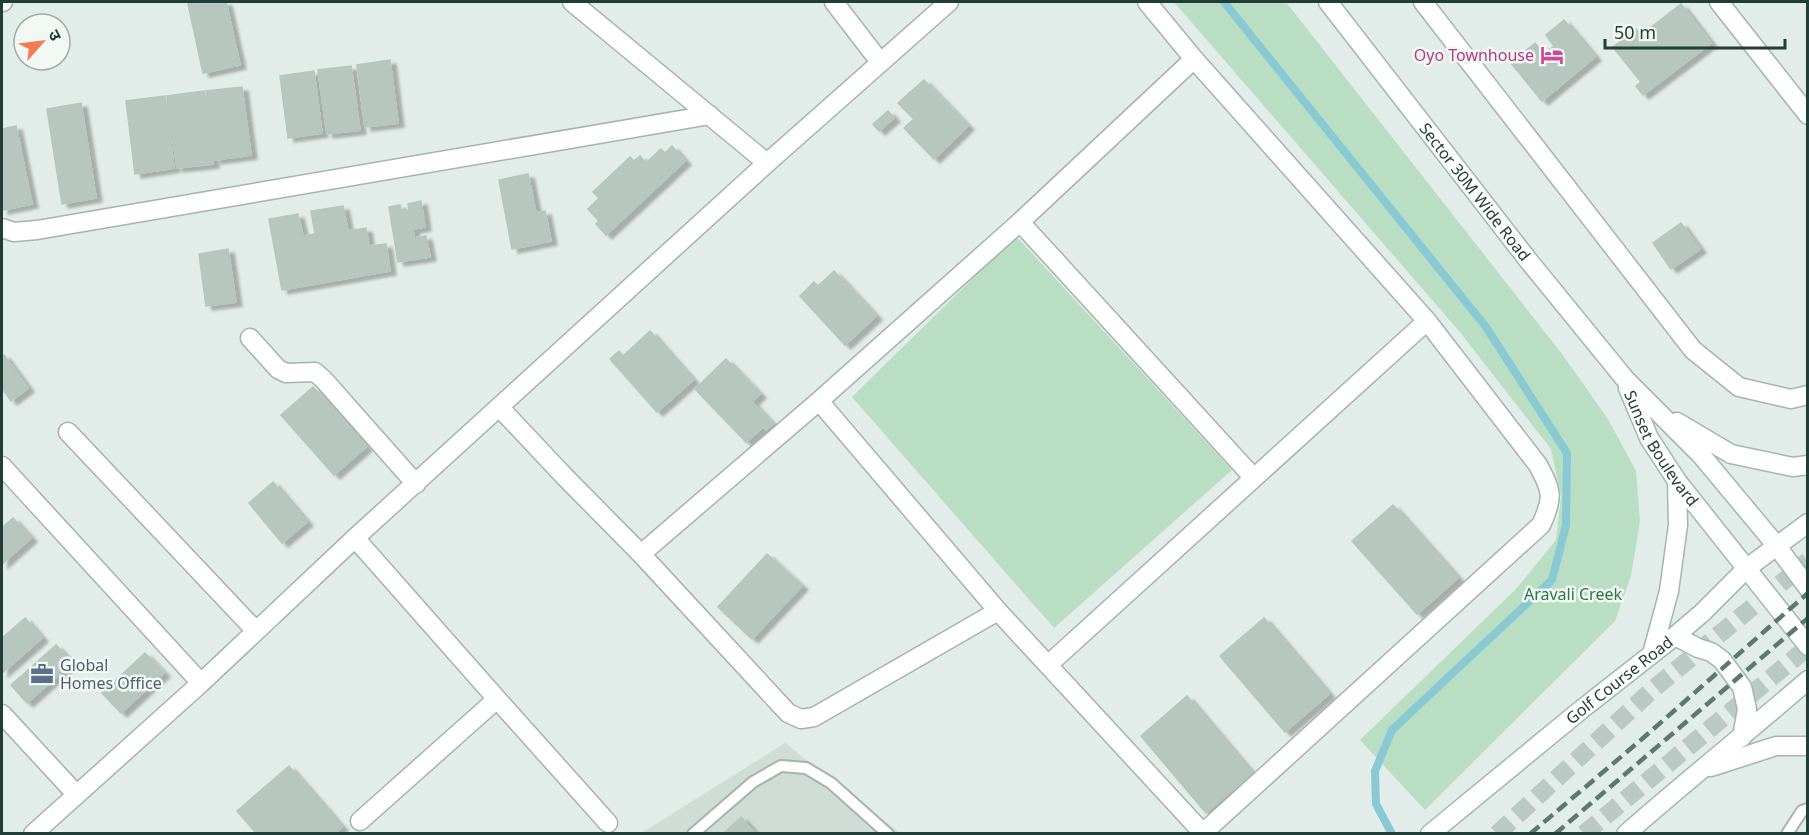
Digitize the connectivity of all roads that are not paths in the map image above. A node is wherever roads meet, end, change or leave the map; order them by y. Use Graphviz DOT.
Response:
graph roads {
  1 [pos="572,2"];
  2 [pos="834,2"];
  3 [pos="948,2"];
  4 [pos="1147,2"];
  5 [pos="1328,2"];
  6 [pos="1423,2"];
  7 [pos="1719,2"];
  8 [pos="1194,59"];
  9 [pos="880,62"];
  10 [pos="710,115"];
  11 [pos="1808,115"];
  12 [pos="767,163"];
  13 [pos="1020,222"];
  14 [pos="2,228"];
  15 [pos="1427,321"];
  16 [pos="250,338"];
  17 [pos="1625,379"];
  18 [pos="1808,395"];
  19 [pos="819,401"];
  20 [pos="500,408"];
  21 [pos="68,432"];
  22 [pos="1808,465"];
  23 [pos="2,466"];
  24 [pos="1253,477"];
  25 [pos="1677,481"];
  26 [pos="416,484"];
  27 [pos="1808,523"];
  28 [pos="355,538"];
  29 [pos="1776,545"];
  30 [pos="641,554"];
  31 [pos="1747,568"];
  32 [pos="1808,588"];
  33 [pos="998,611"];
  34 [pos="256,631"];
  35 [pos="1675,636"];
  36 [pos="1808,646"];
  37 [pos="1652,654"];
  38 [pos="1048,664"];
  39 [pos="1808,680"];
  40 [pos="201,683"];
  41 [pos="497,699"];
  42 [pos="2,714"];
  43 [pos="1742,737"];
  44 [pos="1808,746"];
  45 [pos="1698,771"];
  46 [pos="76,794"];
  47 [pos="1808,809"];
  48 [pos="360,821"];
  49 [pos="608,823"];
  50 [pos="1203,833"];
  51 [pos="33,834"];
  52 [pos="693,834"];
  53 [pos="888,834"];
  54 [pos="1430,834"];
  55 [pos="1626,834"];
  56 [pos="1787,834"];
  1 -- 10 [label="street"];
  2 -- 9 [label="street"];
  3 -- 9 [label="street"];
  4 -- 8 [label="street"];
  5 -- 17 [label="street, Sector 30M Wide Road"];
  6 -- 18 [label="street"];
  7 -- 11 [label="street"];
  8 -- 13 [label="street"];
  8 -- 15 [label="street"];
  9 -- 12 [label="street"];
  10 -- 12 [label="street"];
  10 -- 14 [label="street"];
  12 -- 20 [label="street"];
  13 -- 19 [label="street"];
  13 -- 24 [label="street"];
  15 -- 24 [label="street"];
  15 -- 50 [label="street"];
  16 -- 26 [label="street"];
  17 -- 22 [label="street"];
  17 -- 25 [label="street, Sunset Boulevard"];
  17 -- 29 [label="street, Sunset Boulevard"];
  19 -- 30 [label="street"];
  19 -- 33 [label="street"];
  20 -- 26 [label="street"];
  20 -- 30 [label="street"];
  21 -- 34 [label="street"];
  23 -- 40 [label="street"];
  24 -- 38 [label="street"];
  25 -- 31 [label="street, Sunset Boulevard"];
  25 -- 37 [label="street"];
  26 -- 28 [label="street"];
  27 -- 29 [label="street, Golf Course Road"];
  28 -- 34 [label="street"];
  28 -- 41 [label="street"];
  29 -- 31 [label="street, Golf Course Road"];
  29 -- 32 [label="street, Sunset Boulevard"];
  30 -- 33 [label="street"];
  31 -- 35 [label="street, Golf Course Road"];
  31 -- 36 [label="street, Sunset Boulevard"];
  33 -- 38 [label="street"];
  34 -- 40 [label="street"];
  35 -- 37 [label="street, Golf Course Road"];
  35 -- 43 [label="street"];
  37 -- 54 [label="street, Golf Course Road"];
  38 -- 50 [label="street"];
  39 -- 43 [label="street"];
  40 -- 46 [label="street"];
  41 -- 48 [label="street"];
  41 -- 49 [label="street"];
  42 -- 46 [label="street"];
  43 -- 45 [label="street"];
  44 -- 45 [label="street"];
  45 -- 55 [label="street"];
  46 -- 51 [label="street"];
  47 -- 56 [label="lane"];
  52 -- 53 [label="lane"];
}
